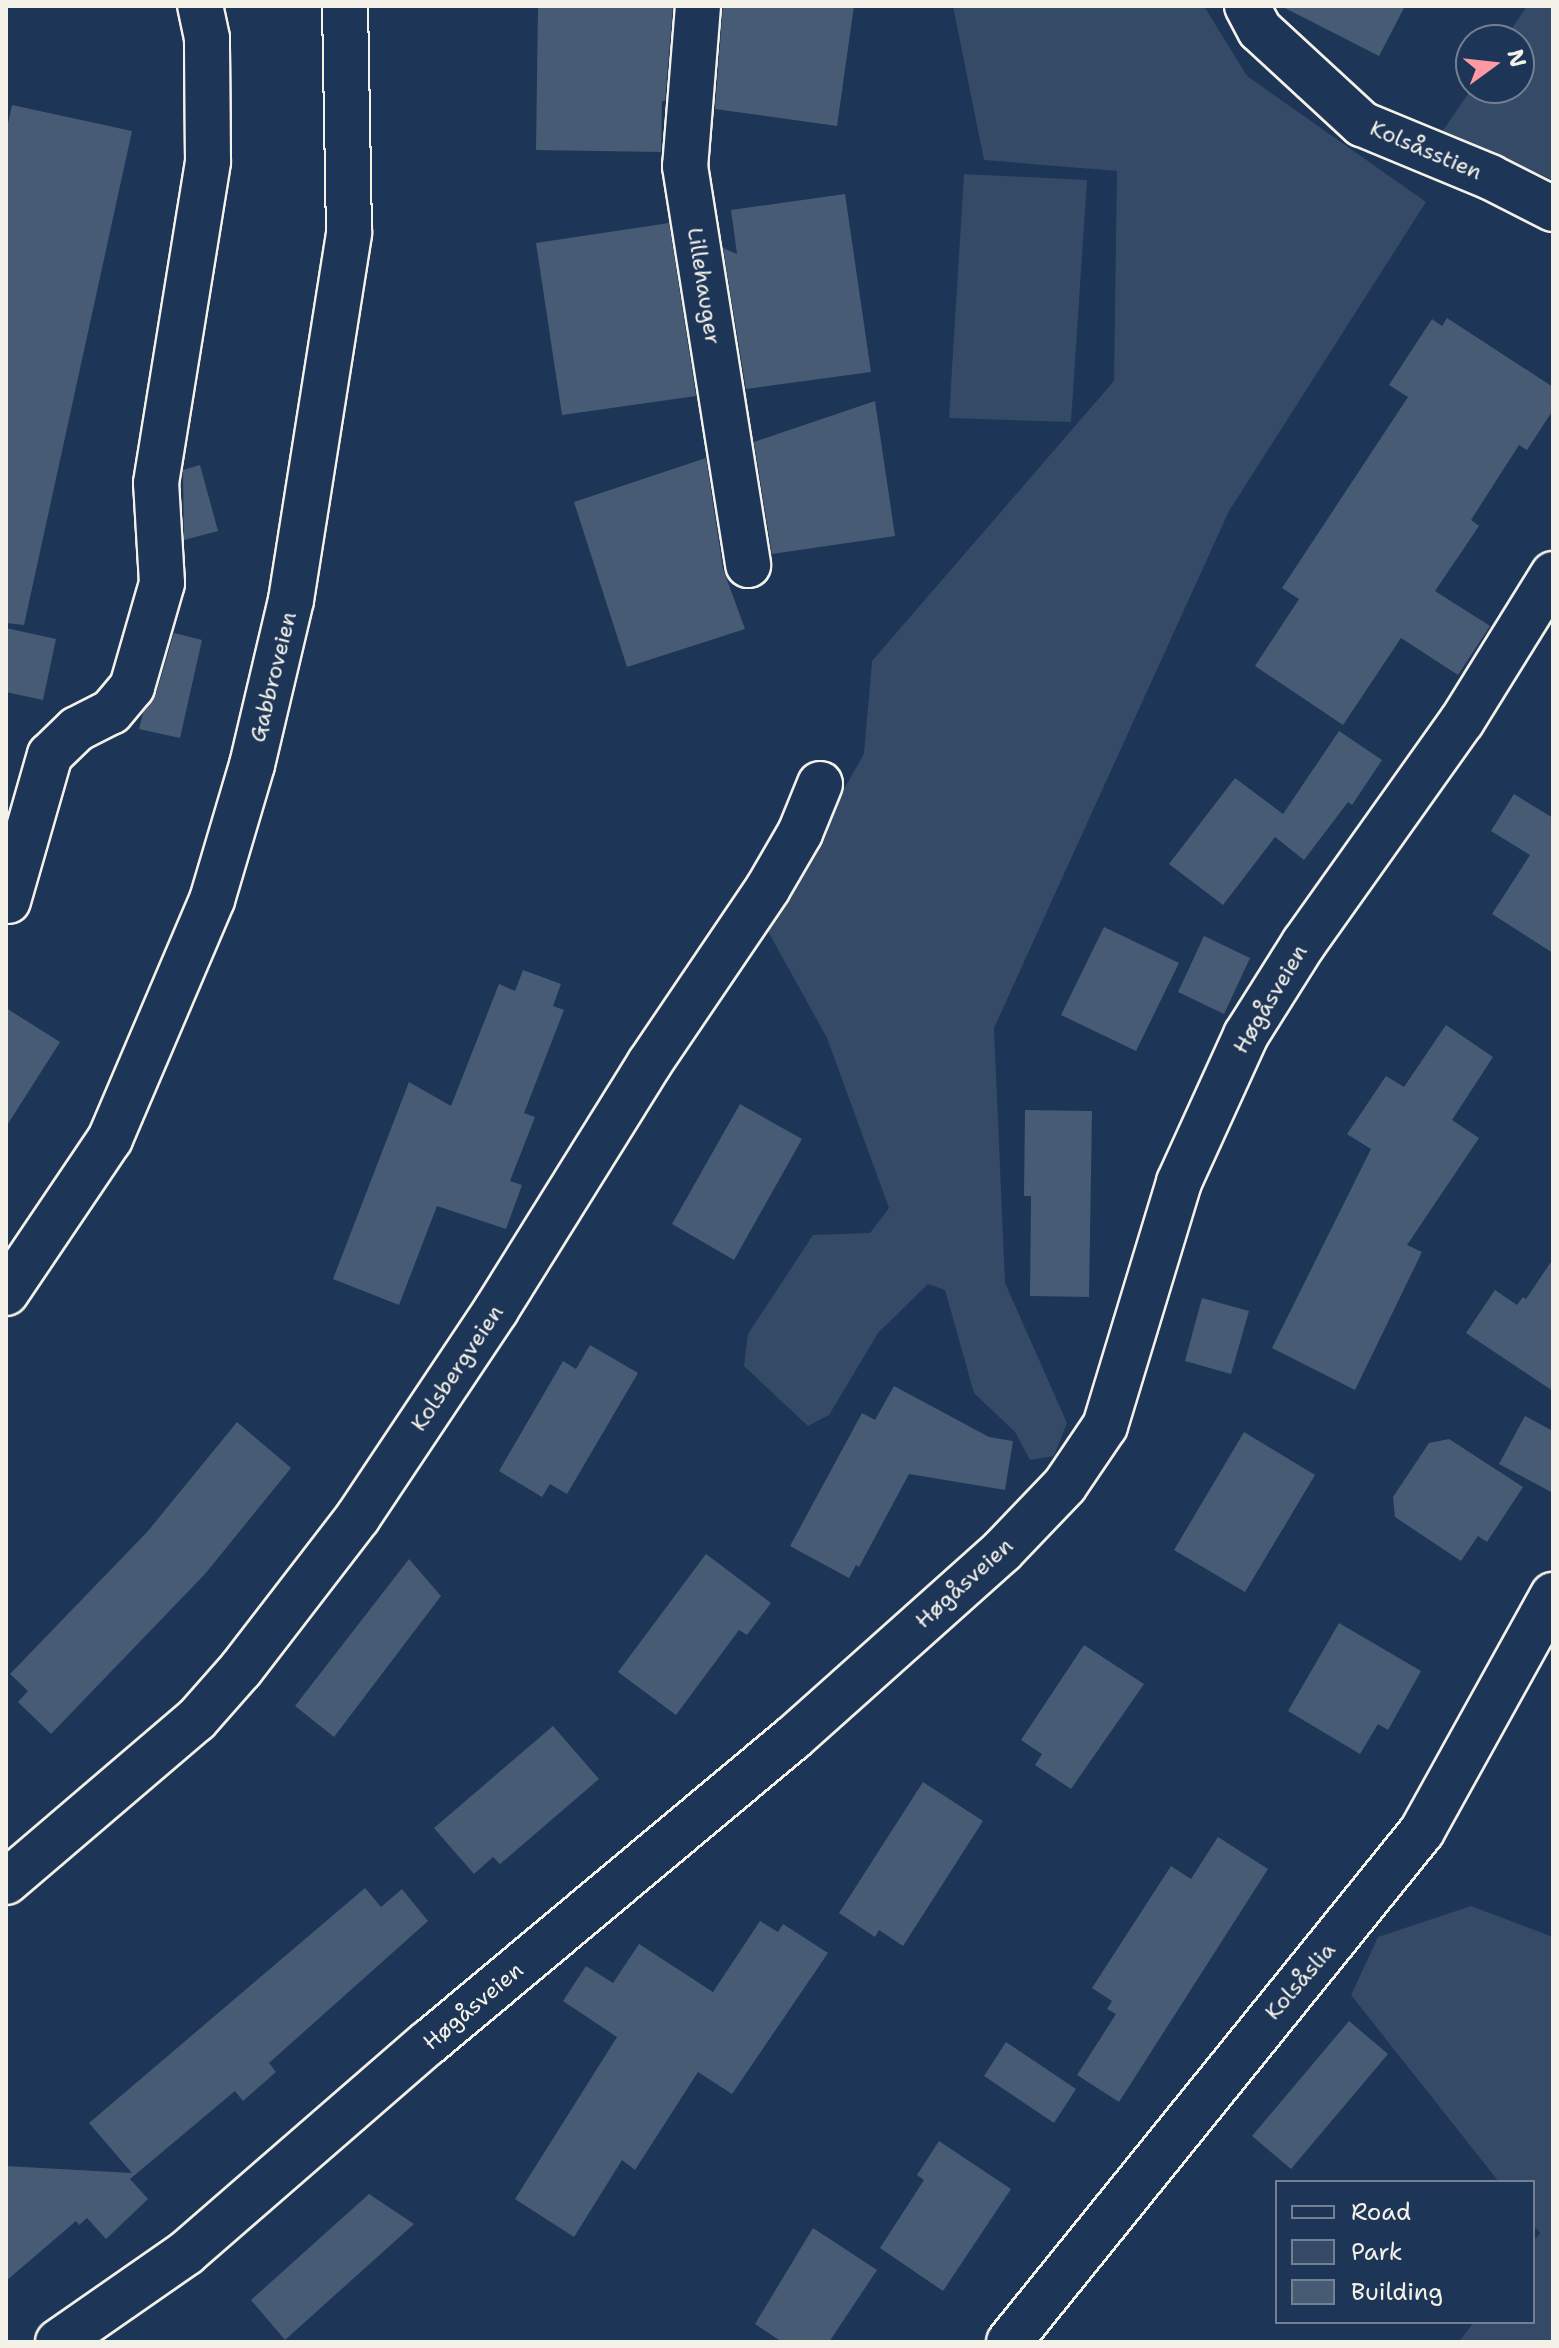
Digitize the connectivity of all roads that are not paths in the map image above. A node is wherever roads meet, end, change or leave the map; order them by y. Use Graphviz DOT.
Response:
graph roads {
  1 [pos="200,6"];
  2 [pos="345,6"];
  3 [pos="698,6"];
  4 [pos="1247,6"];
  5 [pos="1553,209"];
  6 [pos="748,565"];
  7 [pos="1553,574"];
  8 [pos="820,784"];
  9 [pos="8,901"];
  10 [pos="6,1293"];
  11 [pos="1553,1595"];
  12 [pos="6,1882"];
  13 [pos="58,2342"];
  14 [pos="1009,2342"];
  1 -- 9 [label="street"];
  2 -- 10 [label="street, Gabbroveien"];
  3 -- 6 [label="street, Lillehauger"];
  4 -- 5 [label="street, Kolsåsstien"];
  7 -- 13 [label="street, Høgåsveien"];
  8 -- 12 [label="street, Kolsbergveien"];
  11 -- 14 [label="street, Kolsåslia"];
}
